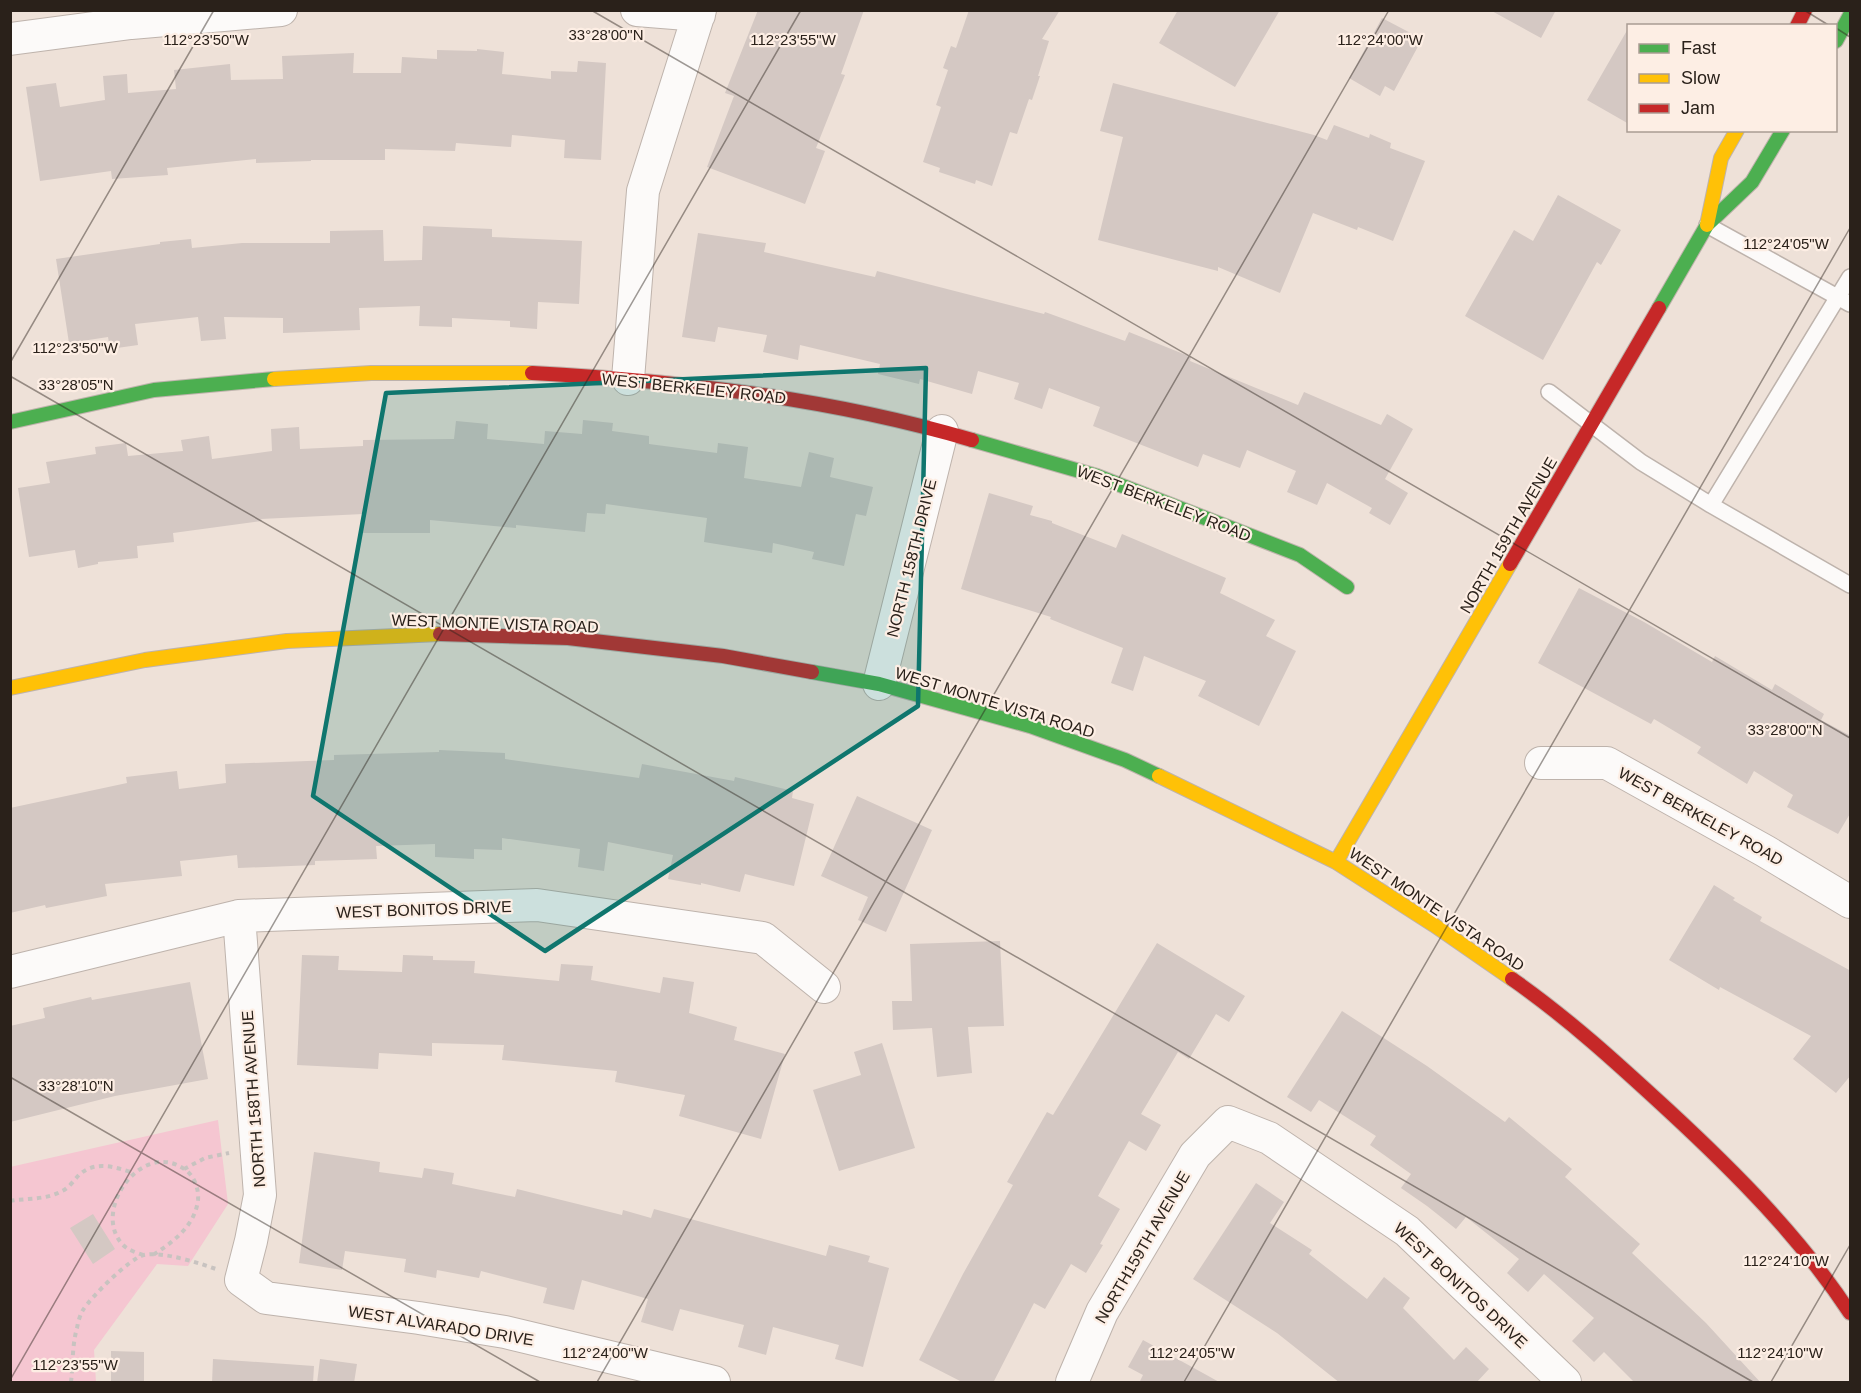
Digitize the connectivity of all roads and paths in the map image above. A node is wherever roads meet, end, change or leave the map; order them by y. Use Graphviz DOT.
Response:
graph roads {
  1 [pos="281,10"];
  2 [pos="637,10"];
  3 [pos="1805,10"];
  4 [pos="699,13"];
  5 [pos="1851,15"];
  6 [pos="1798,24"];
  7 [pos="10,39"];
  8 [pos="1837,39"];
  9 [pos="1736,132"];
  10 [pos="1782,132"];
  11 [pos="1707,225"];
  12 [pos="1851,277"];
  13 [pos="1845,301"];
  14 [pos="628,379"];
  15 [pos="1549,393"];
  16 [pos="10,422"];
  17 [pos="1591,425"];
  18 [pos="942,431"];
  19 [pos="1712,505"];
  20 [pos="1851,585"];
  21 [pos="1347,587"];
  22 [pos="879,684"];
  23 [pos="10,688"];
  24 [pos="1541,763"];
  25 [pos="1336,862"];
  26 [pos="1851,902"];
  27 [pos="239,916"];
  28 [pos="10,972"];
  29 [pos="824,987"];
  30 [pos="1228,1122"];
  31 [pos="256,1148"];
  32 [pos="184,1169"];
  33 [pos="134,1173"];
  34 [pos="10,1202"];
  35 [pos="143,1255"];
  36 [pos="153,1255"];
  37 [pos="242,1280"];
  38 [pos="1851,1313"];
  39 [pos="70,1383"];
  40 [pos="714,1383"];
  41 [pos="1072,1383"];
  42 [pos="1565,1383"];
  1 -- 7 [label="street"];
  2 -- 4 [label="street"];
  3 -- 6 [label="street"];
  4 -- 14 [label="street"];
  5 -- 8 [label="street"];
  9 -- 11 [label="street, NORTH 159TH AVENUE"];
  10 -- 11 [label="street, NORTH 159TH AVENUE"];
  11 -- 13 [label="lane"];
  11 -- 17 [label="street, NORTH 159TH AVENUE"];
  12 -- 13 [label="lane"];
  13 -- 19 [label="lane"];
  14 -- 16 [label="street, WEST BERKELEY ROAD"];
  14 -- 18 [label="street, WEST BERKELEY ROAD"];
  15 -- 17 [label="lane"];
  17 -- 19 [label="lane"];
  17 -- 25 [label="street, NORTH 159TH AVENUE"];
  18 -- 21 [label="street, WEST BERKELEY ROAD"];
  18 -- 22 [label="street, NORTH 158TH DRIVE"];
  19 -- 20 [label="lane"];
  22 -- 23 [label="street, WEST MONTE VISTA ROAD"];
  22 -- 25 [label="street, WEST MONTE VISTA ROAD"];
  24 -- 26 [label="street, WEST BERKELEY ROAD"];
  25 -- 38 [label="street, WEST MONTE VISTA ROAD"];
  27 -- 28 [label="street, WEST BONITOS DRIVE"];
  27 -- 29 [label="street, WEST BONITOS DRIVE"];
  27 -- 31 [label="street, NORTH 158TH AVENUE"];
  30 -- 41 [label="street, NORTH159TH AVENUE"];
  30 -- 42 [label="street, WEST BONITOS DRIVE"];
  31 -- 32 [label="path"];
  31 -- 37 [label="street, NORTH 158TH AVENUE"];
  32 -- 33 [label="path"];
  32 -- 36 [label="path"];
  33 -- 34 [label="path"];
  33 -- 35 [label="path"];
  35 -- 36 [label="path"];
  35 -- 39 [label="path"];
  36 -- 37 [label="path"];
  37 -- 40 [label="street, WEST ALVARADO DRIVE"];
}
